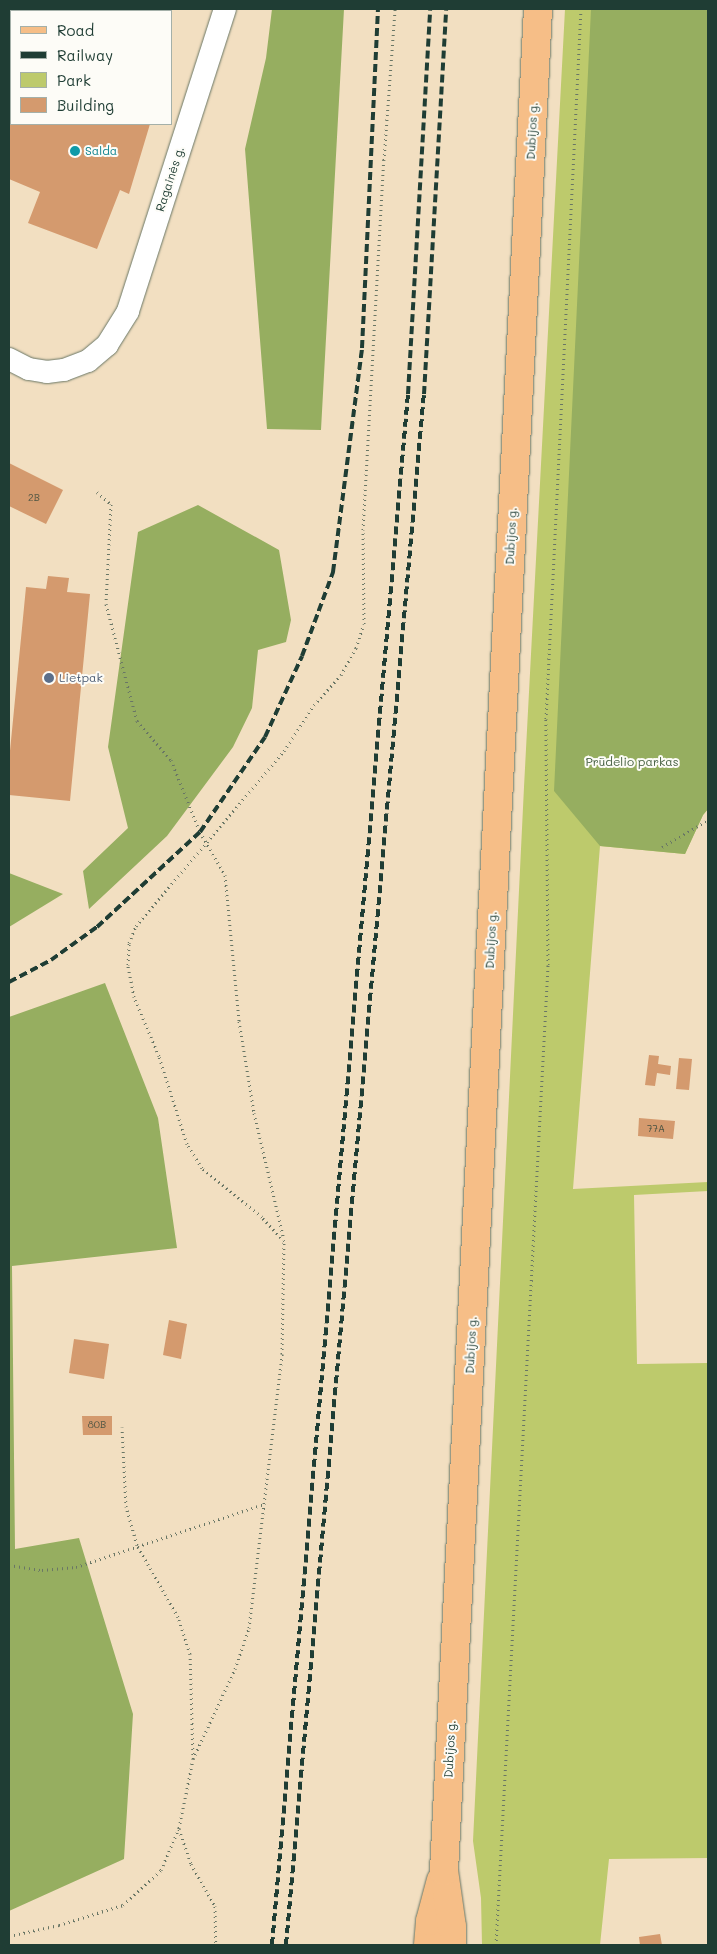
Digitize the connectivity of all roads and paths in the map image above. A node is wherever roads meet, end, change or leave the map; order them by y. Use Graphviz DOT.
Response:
graph roads {
  1 [pos="225,9"];
  2 [pos="396,9"];
  3 [pos="538,9"];
  4 [pos="582,9"];
  5 [pos="9,359"];
  6 [pos="97,492"];
  7 [pos="708,820"];
  8 [pos="207,844"];
  9 [pos="662,847"];
  10 [pos="284,1241"];
  11 [pos="122,1427"];
  12 [pos="264,1504"];
  13 [pos="137,1545"];
  14 [pos="9,1565"];
  15 [pos="193,1759"];
  16 [pos="179,1828"];
  17 [pos="444,1871"];
  18 [pos="9,1936"];
  19 [pos="216,1945"];
  20 [pos="428,1945"];
  21 [pos="452,1945"];
  22 [pos="496,1945"];
  1 -- 5 [label="street, Ragainės g."];
  2 -- 8 [label="path"];
  3 -- 17 [label="main road, Dubijos g."];
  4 -- 22 [label="path"];
  6 -- 8 [label="path"];
  7 -- 9 [label="path"];
  8 -- 10 [label="path"];
  8 -- 10 [label="path"];
  10 -- 12 [label="path"];
  11 -- 13 [label="path"];
  12 -- 13 [label="path"];
  12 -- 15 [label="path"];
  13 -- 14 [label="path"];
  13 -- 15 [label="path"];
  15 -- 16 [label="path"];
  16 -- 18 [label="path"];
  16 -- 19 [label="path"];
  17 -- 20 [label="main road, Dubijos g."];
  17 -- 21 [label="main road, Dubijos g."];
}
